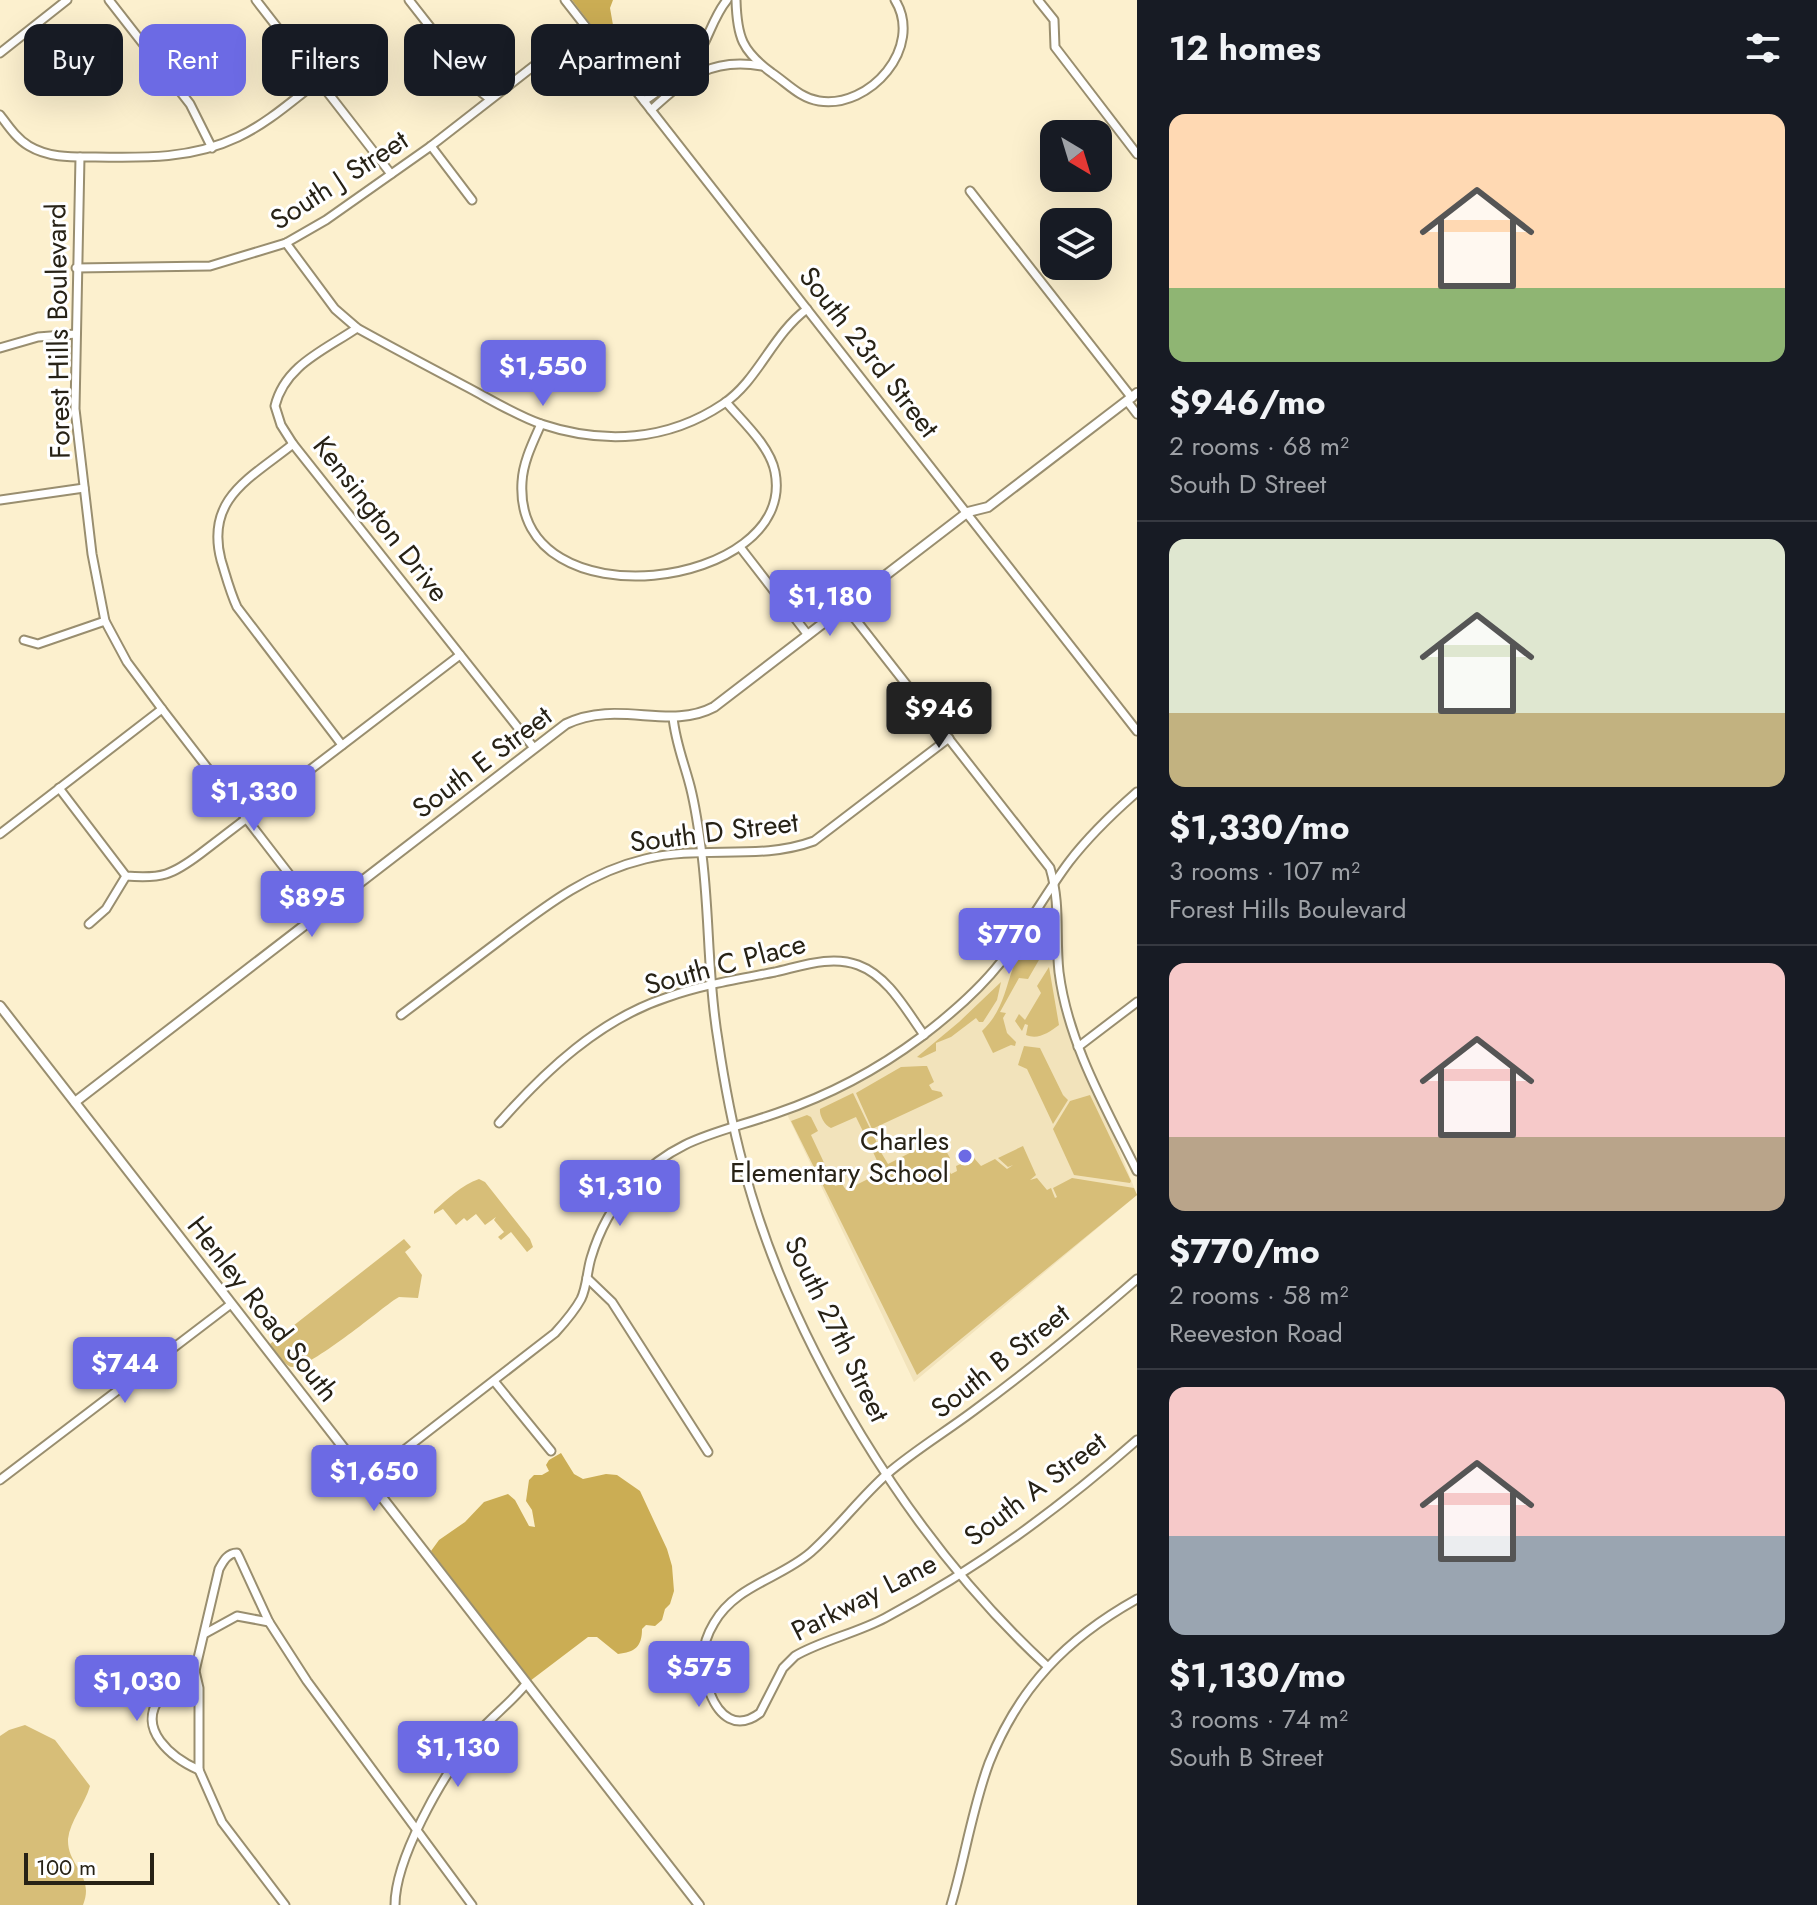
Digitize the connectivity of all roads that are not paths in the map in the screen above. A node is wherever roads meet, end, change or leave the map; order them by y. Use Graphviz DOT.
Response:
graph roads {
  1 [pos="67,0"];
  2 [pos="109,0"];
  3 [pos="256,0"];
  4 [pos="409,0"];
  5 [pos="565,0"];
  6 [pos="727,0"];
  7 [pos="736,0"];
  8 [pos="895,0"];
  9 [pos="1038,0"];
  10 [pos="274,24"];
  11 [pos="583,24"];
  12 [pos="0,53"];
  13 [pos="762,66"];
  14 [pos="531,67"];
  15 [pos="298,96"];
  16 [pos="330,96"];
  17 [pos="640,96"];
  18 [pos="490,99"];
  19 [pos="644,101"];
  20 [pos="651,110"];
  21 [pos="0,115"];
  22 [pos="431,146"];
  23 [pos="212,148"];
  24 [pos="1137,154"];
  25 [pos="80,157"];
  26 [pos="391,174"];
  27 [pos="970,191"];
  28 [pos="472,200"];
  29 [pos="286,243"];
  30 [pos="76,268"];
  31 [pos="807,309"];
  32 [pos="357,328"];
  33 [pos="76,334"];
  34 [pos="0,348"];
  35 [pos="1134,397"];
  36 [pos="726,402"];
  37 [pos="1137,414"];
  38 [pos="541,424"];
  39 [pos="293,444"];
  40 [pos="84,488"];
  41 [pos="0,500"];
  42 [pos="968,512"];
  43 [pos="740,547"];
  44 [pos="845,606"];
  45 [pos="105,621"];
  46 [pos="808,635"];
  47 [pos="24,640"];
  48 [pos="460,655"];
  49 [pos="162,709"];
  50 [pos="673,717"];
  51 [pos="1137,731"];
  52 [pos="949,738"];
  53 [pos="342,745"];
  54 [pos="534,748"];
  55 [pos="59,788"];
  56 [pos="1137,792"];
  57 [pos="246,819"];
  58 [pos="0,834"];
  59 [pos="702,851"];
  60 [pos="126,876"];
  61 [pos="1054,883"];
  62 [pos="319,913"];
  63 [pos="89,924"];
  64 [pos="711,985"];
  65 [pos="1137,1002"];
  66 [pos="0,1006"];
  67 [pos="401,1015"];
  68 [pos="924,1035"];
  69 [pos="1078,1047"];
  70 [pos="75,1102"];
  71 [pos="499,1123"];
  72 [pos="735,1125"];
  73 [pos="1137,1171"];
  74 [pos="587,1278"];
  75 [pos="1137,1279"];
  76 [pos="231,1304"];
  77 [pos="494,1381"];
  78 [pos="1137,1440"];
  79 [pos="551,1451"];
  80 [pos="708,1452"];
  81 [pos="887,1474"];
  82 [pos="368,1478"];
  83 [pos="0,1480"];
  84 [pos="959,1573"];
  85 [pos="1137,1599"];
  86 [pos="269,1622"];
  87 [pos="206,1633"];
  88 [pos="1047,1666"];
  89 [pos="195,1671"];
  90 [pos="526,1684"];
  91 [pos="199,1770"];
  92 [pos="417,1832"];
  93 [pos="285,1905"];
  94 [pos="395,1905"];
  95 [pos="472,1905"];
  96 [pos="699,1905"];
  97 [pos="951,1905"];
  1 -- 12 [label="street"];
  2 -- 23 [label="street"];
  3 -- 10 [label="street"];
  4 -- 18 [label="street"];
  5 -- 11 [label="street, South 23rd Street"];
  6 -- 19 [label="street"];
  7 -- 13 [label="street"];
  8 -- 13 [label="street"];
  9 -- 24 [label="street"];
  13 -- 20 [label="street"];
  14 -- 18 [label="street, South J Street"];
  15 -- 23 [label="street"];
  16 -- 26 [label="street"];
  17 -- 19 [label="street, South 23rd Street"];
  18 -- 22 [label="street, South J Street"];
  19 -- 20 [label="street, South 23rd Street"];
  20 -- 31 [label="street, South 23rd Street"];
  21 -- 25 [label="street"];
  22 -- 26 [label="street, South J Street"];
  22 -- 28 [label="street"];
  23 -- 25 [label="street"];
  25 -- 30 [label="street, Forest Hills Boulevard"];
  26 -- 29 [label="street, South J Street"];
  27 -- 35 [label="street"];
  29 -- 30 [label="street, South J Street"];
  29 -- 32 [label="street"];
  30 -- 33 [label="street, Forest Hills Boulevard"];
  31 -- 36 [label="street"];
  31 -- 42 [label="street, South 23rd Street"];
  32 -- 38 [label="street"];
  32 -- 39 [label="street, Kensington Drive"];
  33 -- 34 [label="street"];
  33 -- 40 [label="street, Forest Hills Boulevard"];
  35 -- 37 [label="street"];
  35 -- 42 [label="street, South E Street"];
  36 -- 38 [label="street"];
  36 -- 43 [label="street"];
  38 -- 43 [label="street"];
  39 -- 48 [label="street, Kensington Drive"];
  39 -- 53 [label="street"];
  40 -- 41 [label="street"];
  40 -- 45 [label="street, Forest Hills Boulevard"];
  42 -- 44 [label="street, South E Street"];
  42 -- 51 [label="street, South 23rd Street"];
  43 -- 46 [label="street"];
  44 -- 46 [label="street, South E Street"];
  44 -- 52 [label="street"];
  45 -- 47 [label="street"];
  45 -- 49 [label="street, Forest Hills Boulevard"];
  46 -- 50 [label="street, South E Street"];
  48 -- 53 [label="street"];
  48 -- 54 [label="street, Kensington Drive"];
  49 -- 55 [label="street"];
  49 -- 57 [label="street, Forest Hills Boulevard"];
  50 -- 54 [label="street, South E Street"];
  50 -- 59 [label="street, South 27th Street"];
  52 -- 59 [label="street, South D Street"];
  52 -- 61 [label="street"];
  53 -- 57 [label="street"];
  54 -- 62 [label="street, South E Street"];
  55 -- 58 [label="street"];
  55 -- 60 [label="street"];
  56 -- 61 [label="street"];
  57 -- 60 [label="street"];
  57 -- 62 [label="street, Forest Hills Boulevard"];
  59 -- 64 [label="street, South 27th Street"];
  59 -- 67 [label="street, South D Street"];
  60 -- 63 [label="street"];
  61 -- 68 [label="street"];
  61 -- 69 [label="street"];
  62 -- 70 [label="street, South E Street"];
  64 -- 68 [label="street, South C Place"];
  64 -- 71 [label="street, South C Place"];
  64 -- 72 [label="street, South 27th Street"];
  65 -- 69 [label="street"];
  66 -- 70 [label="street, Henley Road South"];
  68 -- 72 [label="street"];
  69 -- 73 [label="street"];
  70 -- 76 [label="street, Henley Road South"];
  72 -- 74 [label="street"];
  72 -- 81 [label="street, South 27th Street"];
  74 -- 77 [label="street"];
  74 -- 80 [label="street"];
  75 -- 81 [label="street, South B Street"];
  76 -- 82 [label="street, Henley Road South"];
  76 -- 83 [label="street"];
  77 -- 79 [label="street"];
  77 -- 82 [label="street"];
  78 -- 84 [label="street, South A Street"];
  81 -- 84 [label="street, South 27th Street"];
  81 -- 84 [label="street, Parkway Lane"];
  82 -- 90 [label="street, Henley Road South"];
  84 -- 88 [label="street, South 27th Street"];
  85 -- 88 [label="street"];
  86 -- 87 [label="street"];
  86 -- 87 [label="street"];
  86 -- 92 [label="street"];
  87 -- 89 [label="street"];
  88 -- 97 [label="street"];
  89 -- 91 [label="street"];
  89 -- 91 [label="street"];
  90 -- 92 [label="street"];
  90 -- 96 [label="street, Henley Road South"];
  91 -- 93 [label="street"];
  92 -- 94 [label="street"];
  92 -- 95 [label="street"];
}
